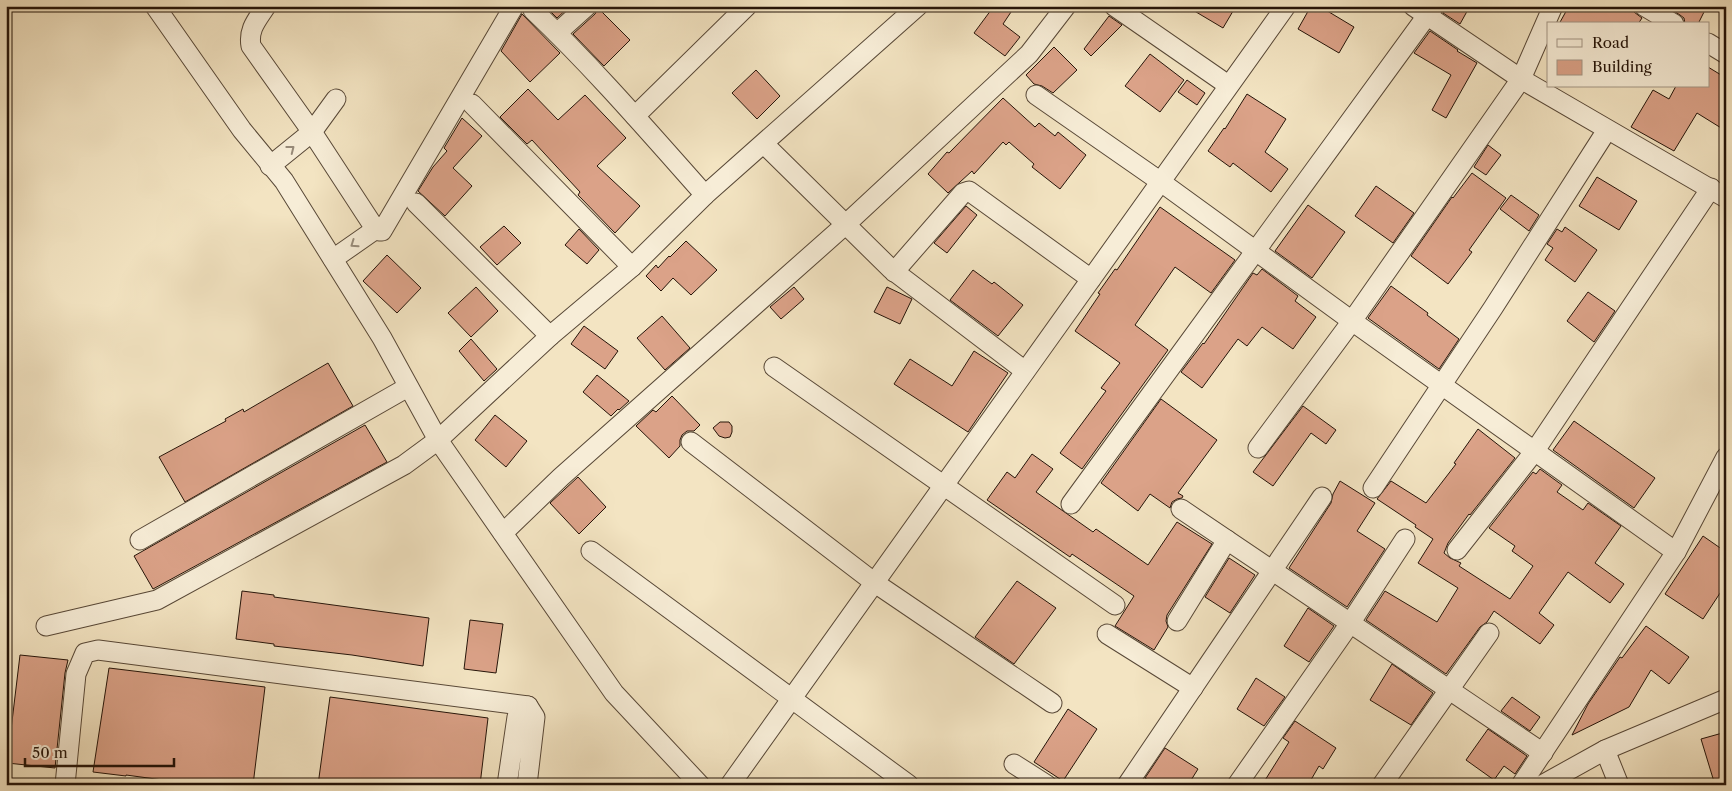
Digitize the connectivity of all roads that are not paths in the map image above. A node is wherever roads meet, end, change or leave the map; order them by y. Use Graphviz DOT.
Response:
graph roads {
  1 [pos="155,6"];
  2 [pos="266,6"];
  3 [pos="586,6"];
  4 [pos="747,6"];
  5 [pos="918,6"];
  6 [pos="1066,6"];
  7 [pos="1114,6"];
  8 [pos="1286,6"];
  9 [pos="1553,6"];
  10 [pos="1644,6"];
  11 [pos="524,8"];
  12 [pos="1425,9"];
  13 [pos="1671,22"];
  14 [pos="557,33"];
  15 [pos="1710,44"];
  16 [pos="1726,54"];
  17 [pos="1521,79"];
  18 [pos="1228,85"];
  19 [pos="1036,95"];
  20 [pos="336,100"];
  21 [pos="472,104"];
  22 [pos="635,116"];
  23 [pos="1607,130"];
  24 [pos="312,132"];
  25 [pos="764,144"];
  26 [pos="270,166"];
  27 [pos="1161,182"];
  28 [pos="1718,193"];
  29 [pos="705,195"];
  30 [pos="416,202"];
  31 [pos="845,225"];
  32 [pos="376,229"];
  33 [pos="1256,251"];
  34 [pos="333,260"];
  35 [pos="632,267"];
  36 [pos="894,272"];
  37 [pos="1092,279"];
  38 [pos="1352,321"];
  39 [pos="550,336"];
  40 [pos="774,367"];
  41 [pos="1025,371"];
  42 [pos="1441,385"];
  43 [pos="408,387"];
  44 [pos="438,440"];
  45 [pos="691,442"];
  46 [pos="1258,448"];
  47 [pos="1534,452"];
  48 [pos="1726,457"];
  49 [pos="944,485"];
  50 [pos="1373,488"];
  51 [pos="1322,497"];
  52 [pos="1071,504"];
  53 [pos="1181,509"];
  54 [pos="503,533"];
  55 [pos="1405,539"];
  56 [pos="140,540"];
  57 [pos="1227,540"];
  58 [pos="1458,550"];
  59 [pos="592,551"];
  60 [pos="1676,552"];
  61 [pos="1273,571"];
  62 [pos="875,583"];
  63 [pos="1115,605"];
  64 [pos="1177,621"];
  65 [pos="1351,622"];
  66 [pos="46,626"];
  67 [pos="1489,633"];
  68 [pos="1107,634"];
  69 [pos="1193,688"];
  70 [pos="1449,690"];
  71 [pos="791,699"];
  72 [pos="1726,699"];
  73 [pos="1052,703"];
  74 [pos="528,706"];
  75 [pos="1605,750"];
  76 [pos="1543,752"];
  77 [pos="1014,764"];
  78 [pos="65,785"];
  79 [pos="507,785"];
  80 [pos="527,785"];
  81 [pos="700,785"];
  82 [pos="730,785"];
  83 [pos="909,785"];
  84 [pos="1047,785"];
  85 [pos="1127,785"];
  86 [pos="1237,785"];
  87 [pos="1382,785"];
  88 [pos="1521,785"];
  89 [pos="1542,785"];
  90 [pos="1619,785"];
  1 -- 26 [label="street"];
  2 -- 24 [label="street"];
  3 -- 14 [label="street"];
  4 -- 22 [label="street"];
  5 -- 25 [label="street"];
  6 -- 31 [label="street"];
  7 -- 18 [label="street"];
  8 -- 18 [label="street"];
  9 -- 17 [label="street"];
  10 -- 13 [label="street"];
  11 -- 14 [label="street"];
  11 -- 32 [label="street"];
  12 -- 17 [label="street"];
  12 -- 33 [label="street"];
  14 -- 22 [label="street"];
  15 -- 16 [label="street"];
  17 -- 23 [label="street"];
  17 -- 38 [label="street"];
  18 -- 27 [label="street"];
  19 -- 27 [label="street"];
  20 -- 24 [label="street"];
  21 -- 35 [label="street"];
  22 -- 29 [label="street"];
  23 -- 28 [label="street"];
  23 -- 42 [label="street"];
  26 -- 24 [label="street, one-way"];
  24 -- 32 [label="street"];
  25 -- 29 [label="street"];
  25 -- 31 [label="street"];
  26 -- 34 [label="street"];
  27 -- 33 [label="street"];
  27 -- 37 [label="street"];
  28 -- 47 [label="street"];
  29 -- 35 [label="street"];
  30 -- 39 [label="street"];
  31 -- 36 [label="street"];
  31 -- 54 [label="street"];
  32 -- 34 [label="street, one-way"];
  33 -- 38 [label="street"];
  33 -- 52 [label="street"];
  34 -- 43 [label="street"];
  35 -- 39 [label="street"];
  36 -- 37 [label="street"];
  36 -- 41 [label="street"];
  37 -- 41 [label="street"];
  38 -- 42 [label="street"];
  38 -- 46 [label="street"];
  39 -- 44 [label="street"];
  40 -- 49 [label="street"];
  41 -- 49 [label="street"];
  42 -- 47 [label="street"];
  42 -- 50 [label="street"];
  43 -- 44 [label="street"];
  43 -- 56 [label="street"];
  44 -- 54 [label="street"];
  44 -- 66 [label="street"];
  45 -- 62 [label="street"];
  47 -- 58 [label="street"];
  47 -- 60 [label="street"];
  48 -- 60 [label="street"];
  49 -- 62 [label="street"];
  49 -- 63 [label="street"];
  51 -- 61 [label="street"];
  53 -- 57 [label="street"];
  54 -- 81 [label="street"];
  55 -- 65 [label="street"];
  57 -- 61 [label="street"];
  57 -- 64 [label="street"];
  59 -- 71 [label="street"];
  60 -- 76 [label="street"];
  61 -- 65 [label="street"];
  61 -- 69 [label="street"];
  62 -- 71 [label="street"];
  62 -- 73 [label="street"];
  65 -- 70 [label="street"];
  65 -- 86 [label="street"];
  67 -- 70 [label="street"];
  68 -- 69 [label="street"];
  69 -- 85 [label="street"];
  70 -- 76 [label="street"];
  70 -- 87 [label="street"];
  71 -- 82 [label="street"];
  71 -- 83 [label="street"];
  72 -- 75 [label="street"];
  74 -- 78 [label="street"];
  74 -- 79 [label="street"];
  74 -- 80 [label="street"];
  75 -- 89 [label="street"];
  75 -- 90 [label="street"];
  76 -- 88 [label="street"];
  77 -- 84 [label="street"];
}
